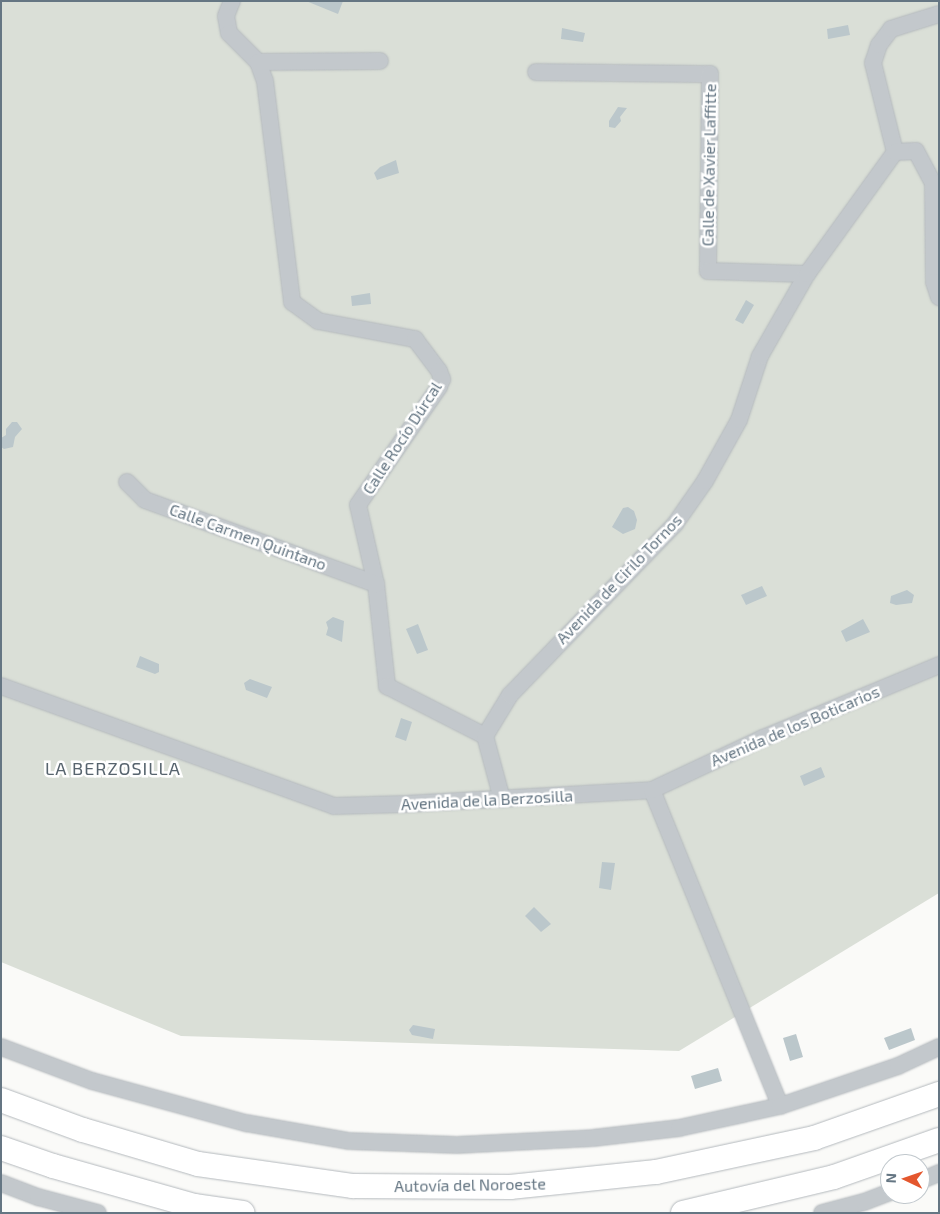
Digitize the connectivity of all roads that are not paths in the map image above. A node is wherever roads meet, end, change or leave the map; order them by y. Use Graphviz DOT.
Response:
graph roads {
  1 [pos="232,1"];
  2 [pos="939,14"];
  3 [pos="380,61"];
  4 [pos="258,62"];
  5 [pos="536,72"];
  6 [pos="895,152"];
  7 [pos="807,274"];
  8 [pos="939,297"];
  9 [pos="127,482"];
  10 [pos="376,584"];
  11 [pos="939,665"];
  12 [pos="1,686"];
  13 [pos="485,736"];
  14 [pos="652,790"];
  15 [pos="502,799"];
  16 [pos="1,1047"];
  17 [pos="939,1047"];
  18 [pos="1,1088"];
  19 [pos="939,1094"];
  20 [pos="1,1100"];
  21 [pos="780,1106"];
  22 [pos="32,1113"];
  23 [pos="939,1140"];
  24 [pos="1,1148"];
  25 [pos="1,1183"];
  26 [pos="880,1196"];
  27 [pos="98,1213"];
  28 [pos="243,1213"];
  29 [pos="683,1213"];
  30 [pos="822,1213"];
  1 -- 4 [label="street, Calle Rocío Dúrcal"];
  2 -- 6 [label="street"];
  3 -- 4 [label="street"];
  4 -- 10 [label="street, Calle Rocío Dúrcal"];
  5 -- 7 [label="street, Calle de Xavier Laffitte"];
  6 -- 7 [label="street, Avenida de Cirilo Tornos"];
  6 -- 8 [label="street"];
  7 -- 13 [label="street, Avenida de Cirilo Tornos"];
  9 -- 10 [label="street, Calle Carmen Quintano"];
  10 -- 13 [label="street, Calle Rocío Dúrcal"];
  11 -- 14 [label="street, Avenida de los Boticarios"];
  12 -- 15 [label="street, Avenida de la Berzosilla"];
  13 -- 15 [label="street"];
  14 -- 15 [label="street, Avenida de la Berzosilla"];
  14 -- 21 [label="street"];
  16 -- 21 [label="street"];
  17 -- 21 [label="street"];
  18 -- 22 [label="highway"];
  19 -- 22 [label="highway, Autovía del Noroeste"];
  20 -- 22 [label="highway, Autovía del Noroeste"];
  23 -- 29 [label="highway"];
  24 -- 28 [label="highway"];
  25 -- 27 [label="street"];
  26 -- 30 [label="street"];
}
